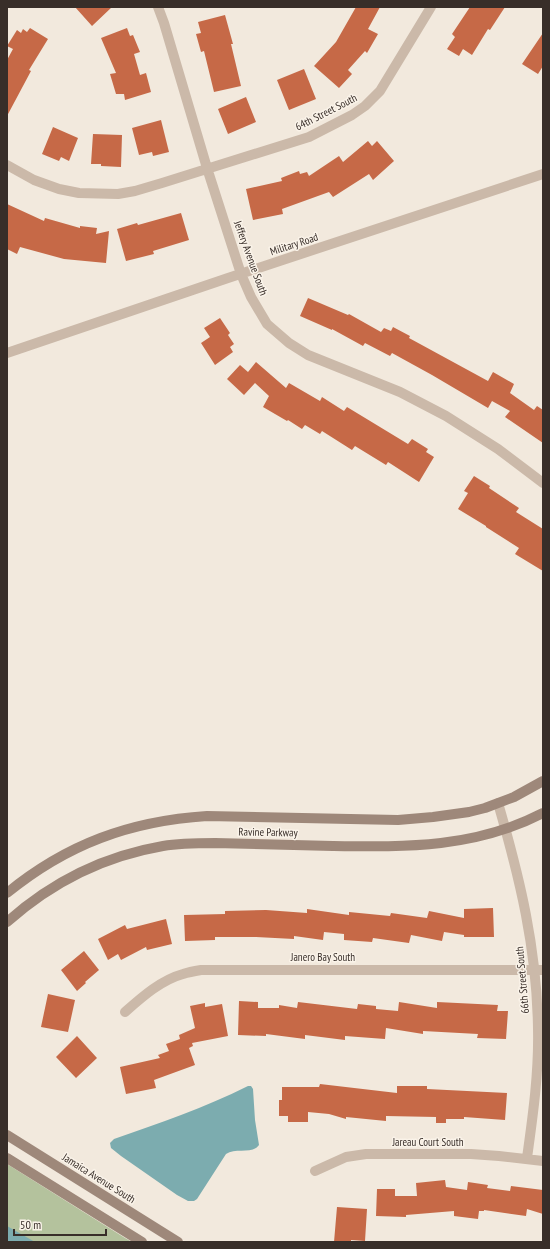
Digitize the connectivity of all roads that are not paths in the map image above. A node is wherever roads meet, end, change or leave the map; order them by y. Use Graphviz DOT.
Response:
graph roads {
  1 [pos="158,7"];
  2 [pos="431,7"];
  3 [pos="7,166"];
  4 [pos="207,168"];
  5 [pos="543,174"];
  6 [pos="241,274"];
  7 [pos="7,353"];
  8 [pos="543,483"];
  9 [pos="543,781"];
  10 [pos="498,803"];
  11 [pos="543,812"];
  12 [pos="505,829"];
  13 [pos="7,893"];
  14 [pos="7,922"];
  15 [pos="538,970"];
  16 [pos="125,1012"];
  17 [pos="7,1135"];
  18 [pos="7,1158"];
  19 [pos="527,1158"];
  20 [pos="543,1161"];
  21 [pos="315,1171"];
  22 [pos="142,1242"];
  23 [pos="178,1242"];
  1 -- 4 [label="street, Jeffery Avenue South"];
  2 -- 4 [label="street, 64th Street South"];
  3 -- 4 [label="street, 64th Street South"];
  4 -- 6 [label="street, Jeffery Avenue South"];
  5 -- 6 [label="street, Military Road"];
  6 -- 7 [label="street, Military Road"];
  6 -- 8 [label="street, Jeffery Avenue South"];
  9 -- 10 [label="street, Ravine Parkway"];
  10 -- 12 [label="street, 66th Street South"];
  10 -- 13 [label="street, Ravine Parkway"];
  11 -- 12 [label="street, Ravine Parkway"];
  12 -- 14 [label="street, Ravine Parkway"];
  12 -- 15 [label="street, 66th Street South"];
  15 -- 16 [label="street, Janero Bay South"];
  15 -- 19 [label="street, 66th Street South"];
  17 -- 23 [label="street, Jamaica Avenue South"];
  18 -- 22 [label="street"];
  19 -- 20 [label="street, Jareau Court South"];
  19 -- 21 [label="street, Jareau Court South"];
}
